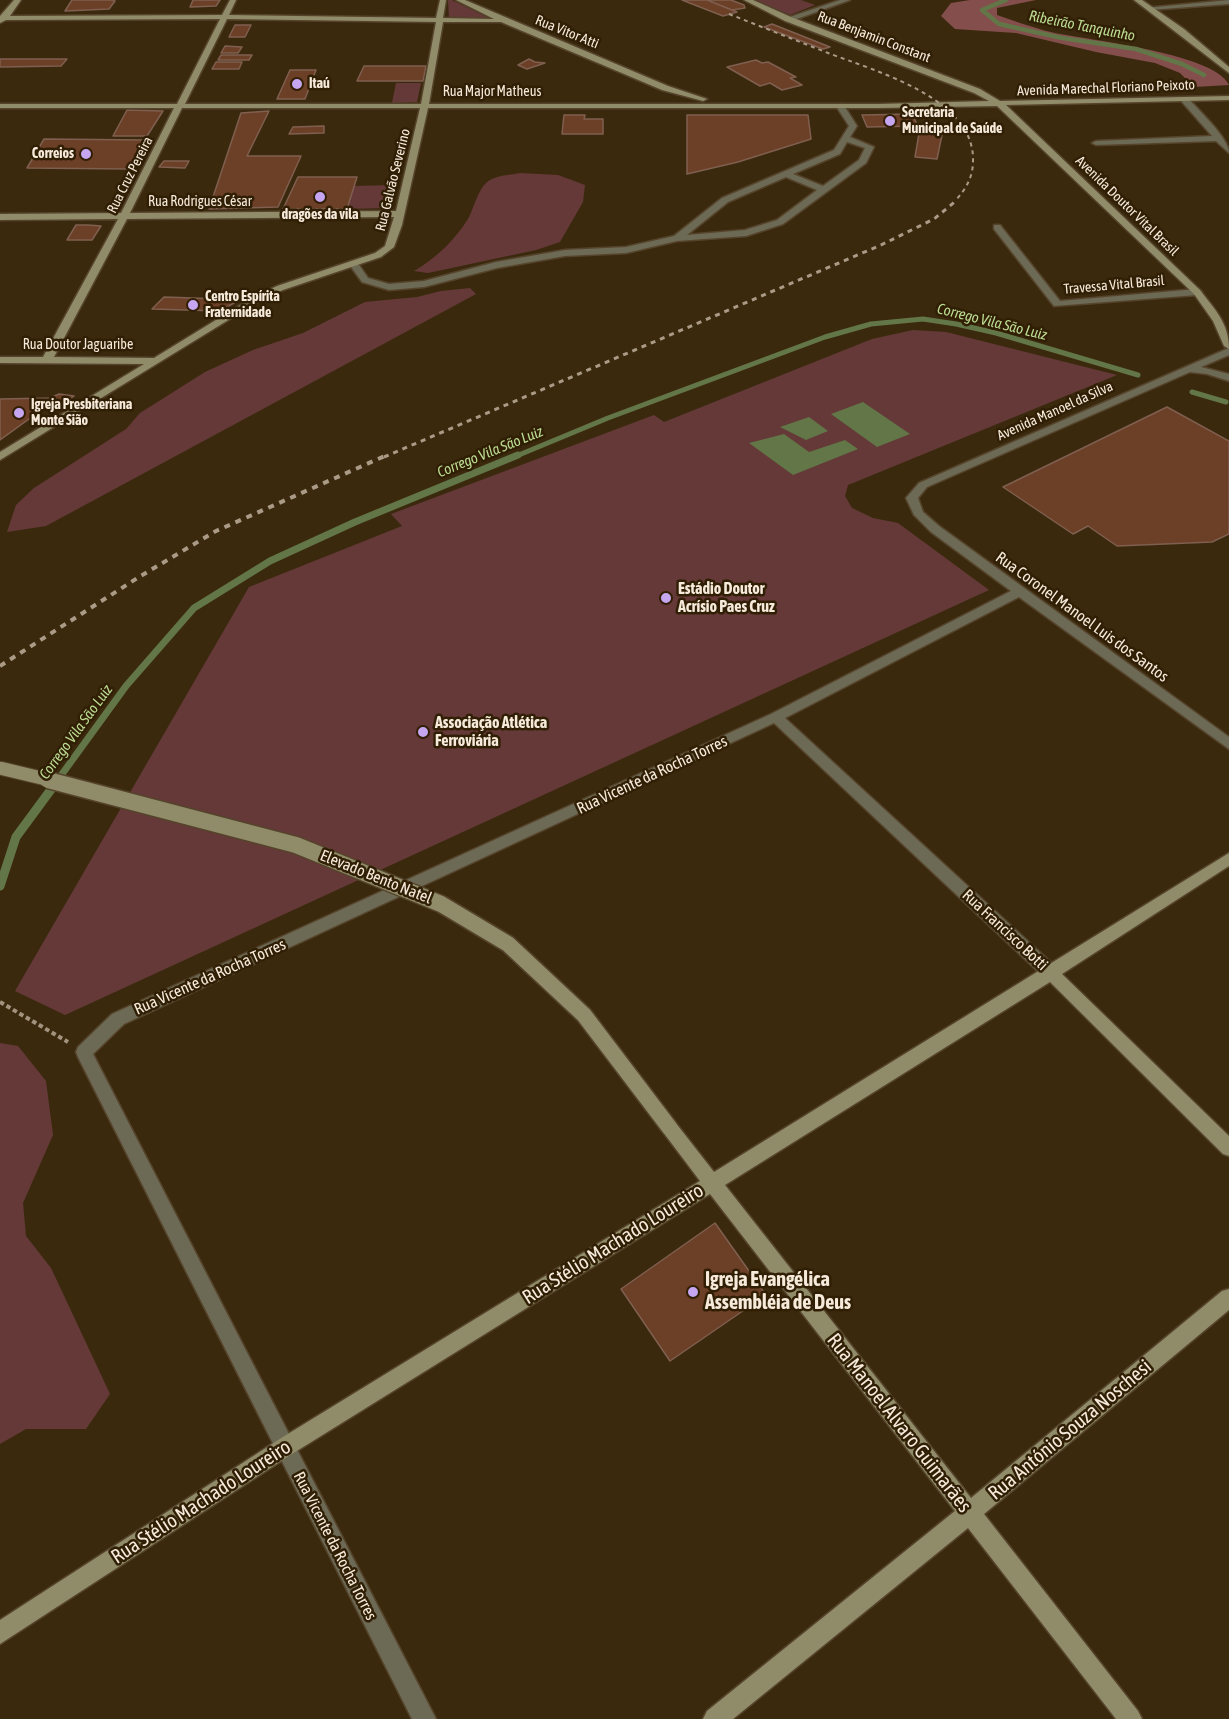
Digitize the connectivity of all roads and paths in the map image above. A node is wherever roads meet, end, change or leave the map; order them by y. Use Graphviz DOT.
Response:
graph roads {
  1 [pos="18,0"];
  2 [pos="233,0"];
  3 [pos="443,0"];
  4 [pos="459,0"];
  5 [pos="747,0"];
  6 [pos="811,0"];
  7 [pos="847,0"];
  8 [pos="1137,0"];
  9 [pos="1229,2"];
  10 [pos="827,6"];
  11 [pos="1149,8"];
  12 [pos="224,17"];
  13 [pos="788,19"];
  14 [pos="2,20"];
  15 [pos="440,20"];
  16 [pos="504,21"];
  17 [pos="1229,71"];
  18 [pos="665,88"];
  19 [pos="1229,92"];
  20 [pos="1229,98"];
  21 [pos="1185,100"];
  22 [pos="987,102"];
  23 [pos="661,105"];
  24 [pos="1001,105"];
  25 [pos="0,106"];
  26 [pos="180,106"];
  27 [pos="425,106"];
  28 [pos="840,106"];
  29 [pos="845,138"];
  30 [pos="1219,138"];
  31 [pos="1096,143"];
  32 [pos="1229,150"];
  33 [pos="850,157"];
  34 [pos="786,174"];
  35 [pos="824,189"];
  36 [pos="399,214"];
  37 [pos="124,216"];
  38 [pos="0,217"];
  39 [pos="997,227"];
  40 [pos="677,238"];
  41 [pos="354,264"];
  42 [pos="1197,292"];
  43 [pos="1229,346"];
  44 [pos="1229,351"];
  45 [pos="0,360"];
  46 [pos="47,360"];
  47 [pos="155,361"];
  48 [pos="1187,369"];
  49 [pos="1229,378"];
  50 [pos="0,457"];
  51 [pos="918,513"];
  52 [pos="1019,592"];
  53 [pos="776,717"];
  54 [pos="1229,744"];
  55 [pos="0,768"];
  56 [pos="1229,859"];
  57 [pos="1051,973"];
  58 [pos="0,1002"];
  59 [pos="84,1052"];
  60 [pos="669,1127"];
  61 [pos="1229,1148"];
  62 [pos="712,1183"];
  63 [pos="1229,1298"];
  64 [pos="285,1447"];
  65 [pos="969,1513"];
  66 [pos="0,1633"];
  67 [pos="424,1719"];
  68 [pos="715,1719"];
  69 [pos="1130,1719"];
  1 -- 14 [label="main road"];
  2 -- 12 [label="main road, Rua Cruz Pereira"];
  3 -- 15 [label="main road, Rua Galvão Severino"];
  4 -- 16 [label="main road, Rua Vitor Atti"];
  5 -- 13 [label="main road, Rua Benjamin Constant"];
  6 -- 10 [label="street"];
  7 -- 10 [label="street"];
  8 -- 11 [label="main road"];
  9 -- 11 [label="street"];
  10 -- 13 [label="street"];
  11 -- 17 [label="main road"];
  12 -- 14 [label="main road"];
  12 -- 15 [label="main road"];
  12 -- 26 [label="main road, Rua Cruz Pereira"];
  13 -- 22 [label="main road, Rua Benjamin Constant"];
  15 -- 16 [label="main road"];
  15 -- 27 [label="main road, Rua Galvão Severino"];
  16 -- 18 [label="main road, Rua Vitor Atti"];
  18 -- 22 [label="main road"];
  18 -- 23 [label="main road"];
  19 -- 22 [label="main road, Avenida Marechal Floriano Peixoto"];
  20 -- 21 [label="main road, Avenida Marechal Floriano Peixoto"];
  21 -- 24 [label="main road, Avenida Marechal Floriano Peixoto"];
  21 -- 30 [label="street"];
  22 -- 24 [label="main road, Avenida Marechal Floriano Peixoto"];
  22 -- 28 [label="main road, Rua Major Matheus"];
  23 -- 27 [label="main road, Rua Major Matheus"];
  23 -- 28 [label="main road, Rua Major Matheus"];
  24 -- 42 [label="main road, Avenida Doutor Vital Brasil"];
  25 -- 26 [label="main road, Rua Major Matheus"];
  26 -- 27 [label="main road, Rua Major Matheus"];
  26 -- 37 [label="main road, Rua Cruz Pereira"];
  27 -- 36 [label="main road, Rua Galvão Severino"];
  28 -- 29 [label="street"];
  29 -- 33 [label="street"];
  29 -- 33 [label="street"];
  30 -- 31 [label="street"];
  30 -- 32 [label="street"];
  33 -- 34 [label="street"];
  33 -- 35 [label="street"];
  34 -- 35 [label="street"];
  34 -- 40 [label="street"];
  35 -- 40 [label="street"];
  36 -- 37 [label="main road, Rua Rodrigues César"];
  36 -- 41 [label="main road, Rua Galvão Severino"];
  37 -- 38 [label="main road, Rua Rodrigues César"];
  37 -- 46 [label="main road, Rua Cruz Pereira"];
  39 -- 42 [label="street, Travessa Vital Brasil"];
  40 -- 41 [label="street"];
  41 -- 47 [label="main road, Rua Galvão Severino"];
  42 -- 43 [label="main road, Avenida Doutor Vital Brasil"];
  44 -- 48 [label="street, Avenida Manoel da Silva"];
  45 -- 46 [label="main road, Rua Doutor Jaguaribe"];
  46 -- 47 [label="main road, Rua Doutor Jaguaribe"];
  47 -- 50 [label="main road, Rua Galvão Severino"];
  48 -- 49 [label="street"];
  48 -- 51 [label="street, Avenida Manoel da Silva"];
  51 -- 52 [label="street, Rua Coronel Manoel Luis dos Santos"];
  52 -- 53 [label="street, Rua Vicente da Rocha Torres"];
  52 -- 54 [label="street, Rua Coronel Manoel Luis dos Santos"];
  53 -- 57 [label="street, Rua Francisco Botti"];
  53 -- 59 [label="street, Rua Vicente da Rocha Torres"];
  55 -- 60 [label="main road, Elevado Bento Natel, bridge"];
  56 -- 57 [label="main road, Rua Stélio Machado Loureiro"];
  57 -- 61 [label="main road, Rua Francisco Botti"];
  57 -- 62 [label="main road, Rua Stélio Machado Loureiro"];
  58 -- 59 [label="path"];
  59 -- 64 [label="street, Rua Vicente da Rocha Torres"];
  60 -- 62 [label="main road, Rua Manoel Alvaro Guimarães"];
  62 -- 64 [label="main road, Rua Stélio Machado Loureiro"];
  62 -- 65 [label="main road, Rua Manoel Alvaro Guimarães"];
  63 -- 65 [label="main road, Rua António Souza Noschesi"];
  64 -- 66 [label="main road, Rua Stélio Machado Loureiro"];
  64 -- 67 [label="street, Rua Vicente da Rocha Torres"];
  65 -- 68 [label="main road, Rua António Souza Noschesi"];
  65 -- 69 [label="main road, Rua Manoel Alvaro Guimarães"];
}
